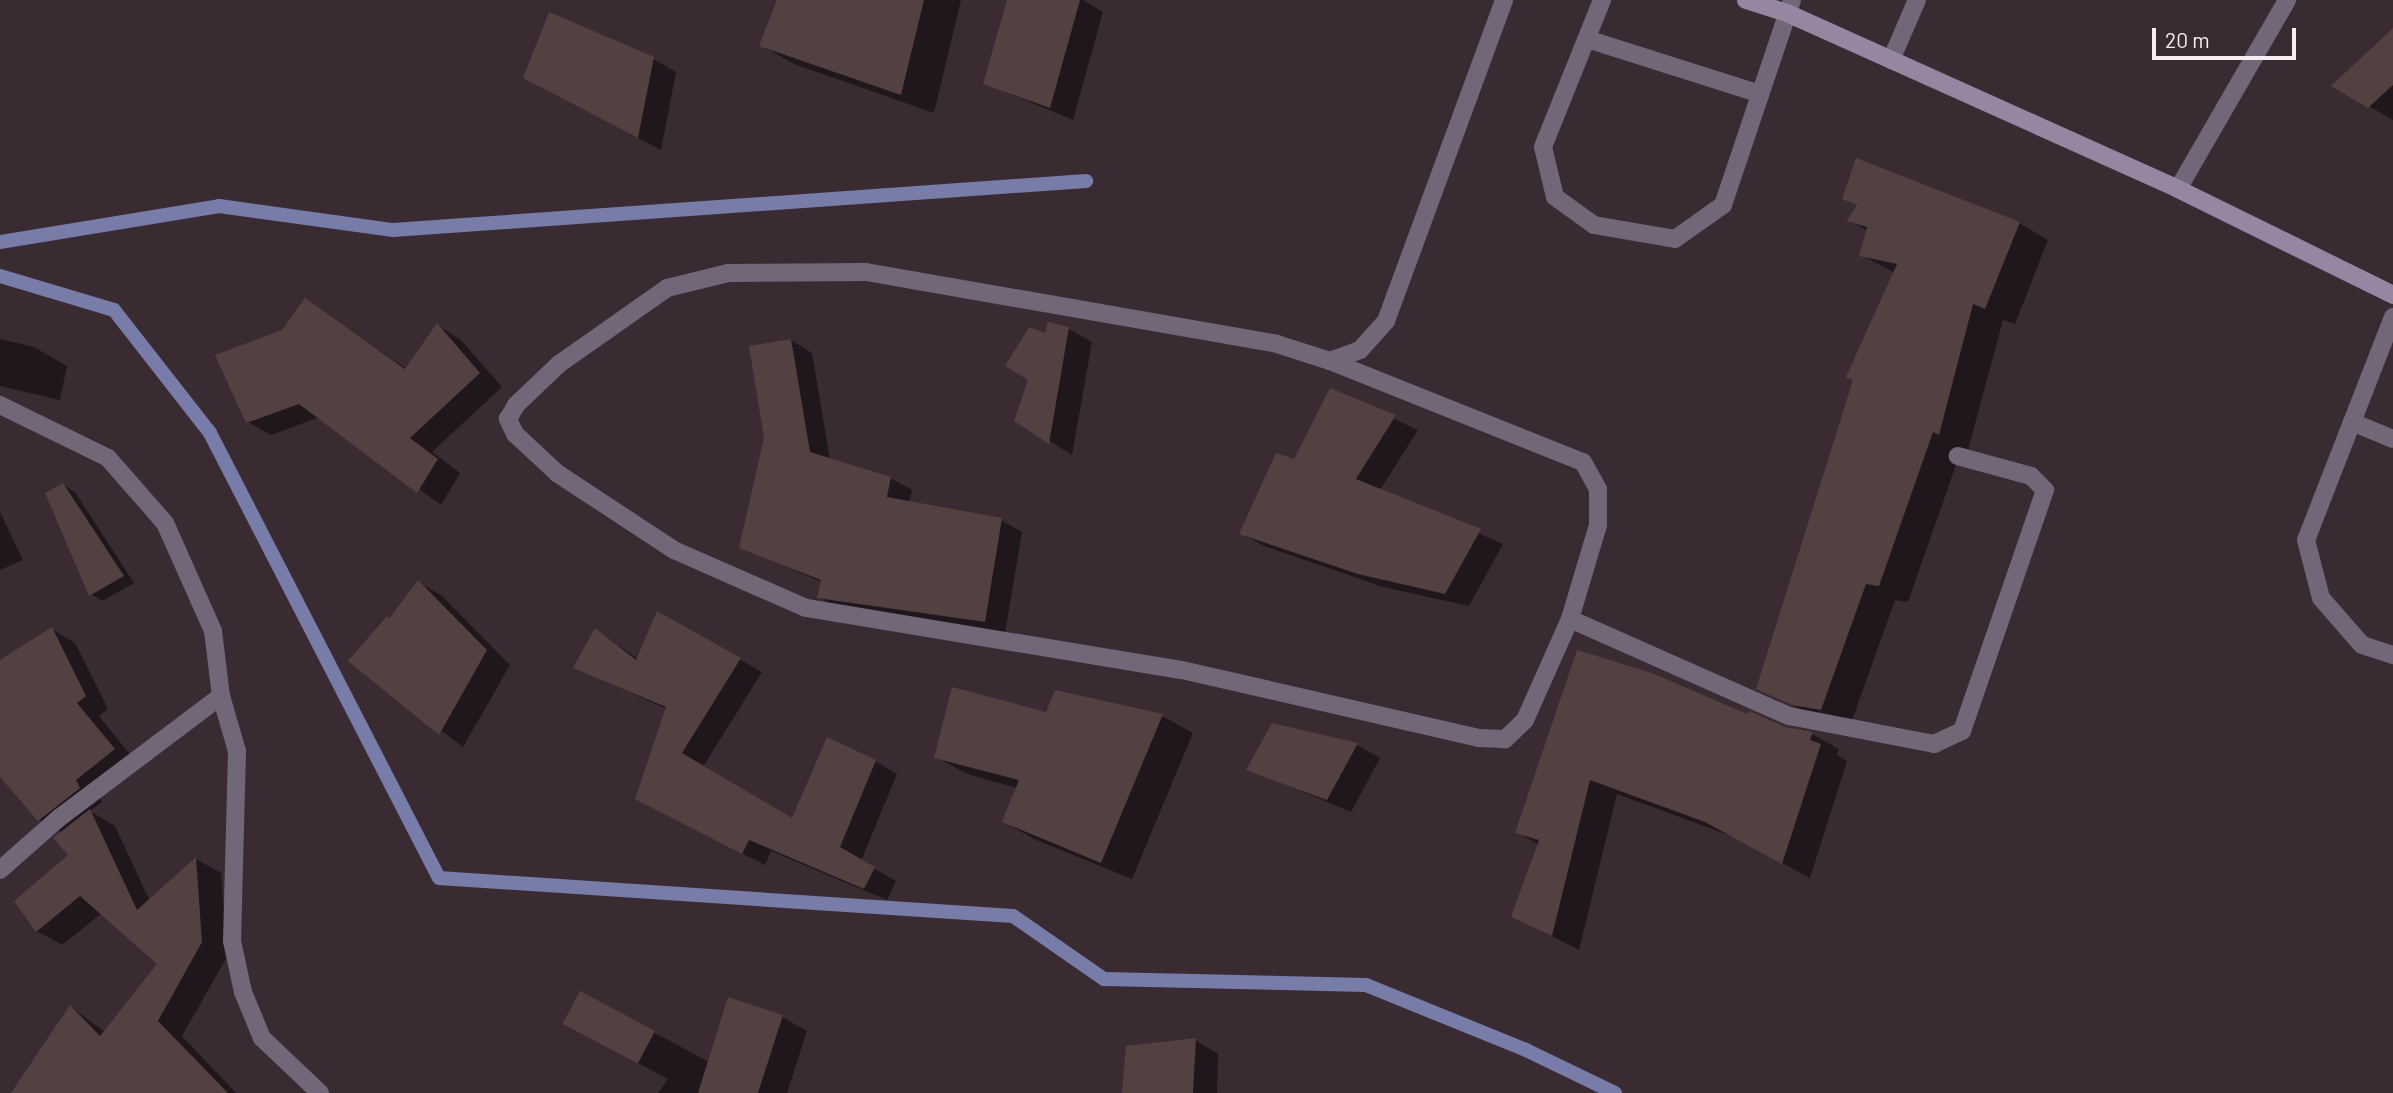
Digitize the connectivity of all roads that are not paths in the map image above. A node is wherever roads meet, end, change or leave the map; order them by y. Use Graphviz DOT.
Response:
graph roads {
  1 [pos="1504,0"];
  2 [pos="1602,0"];
  3 [pos="1746,0"];
  4 [pos="1917,0"];
  5 [pos="2287,0"];
  6 [pos="1789,7"];
  7 [pos="1587,38"];
  8 [pos="1891,60"];
  9 [pos="1760,94"];
  10 [pos="2178,189"];
  11 [pos="2393,295"];
  12 [pos="2393,317"];
  13 [pos="1330,361"];
  14 [pos="0,405"];
  15 [pos="2352,422"];
  16 [pos="2393,439"];
  17 [pos="1958,456"];
  18 [pos="1570,619"];
  19 [pos="2393,655"];
  20 [pos="221,696"];
  21 [pos="0,870"];
  22 [pos="320,1093"];
  1 -- 13 [label="street"];
  2 -- 7 [label="street"];
  3 -- 6 [label="main road"];
  4 -- 8 [label="street"];
  5 -- 10 [label="street"];
  6 -- 8 [label="main road"];
  6 -- 9 [label="street"];
  7 -- 9 [label="street"];
  7 -- 9 [label="street"];
  8 -- 10 [label="main road"];
  10 -- 11 [label="main road"];
  12 -- 15 [label="street"];
  13 -- 18 [label="street"];
  13 -- 18 [label="street"];
  14 -- 20 [label="street"];
  15 -- 16 [label="street"];
  15 -- 19 [label="street"];
  17 -- 18 [label="street"];
  20 -- 21 [label="street"];
  20 -- 22 [label="street"];
}
